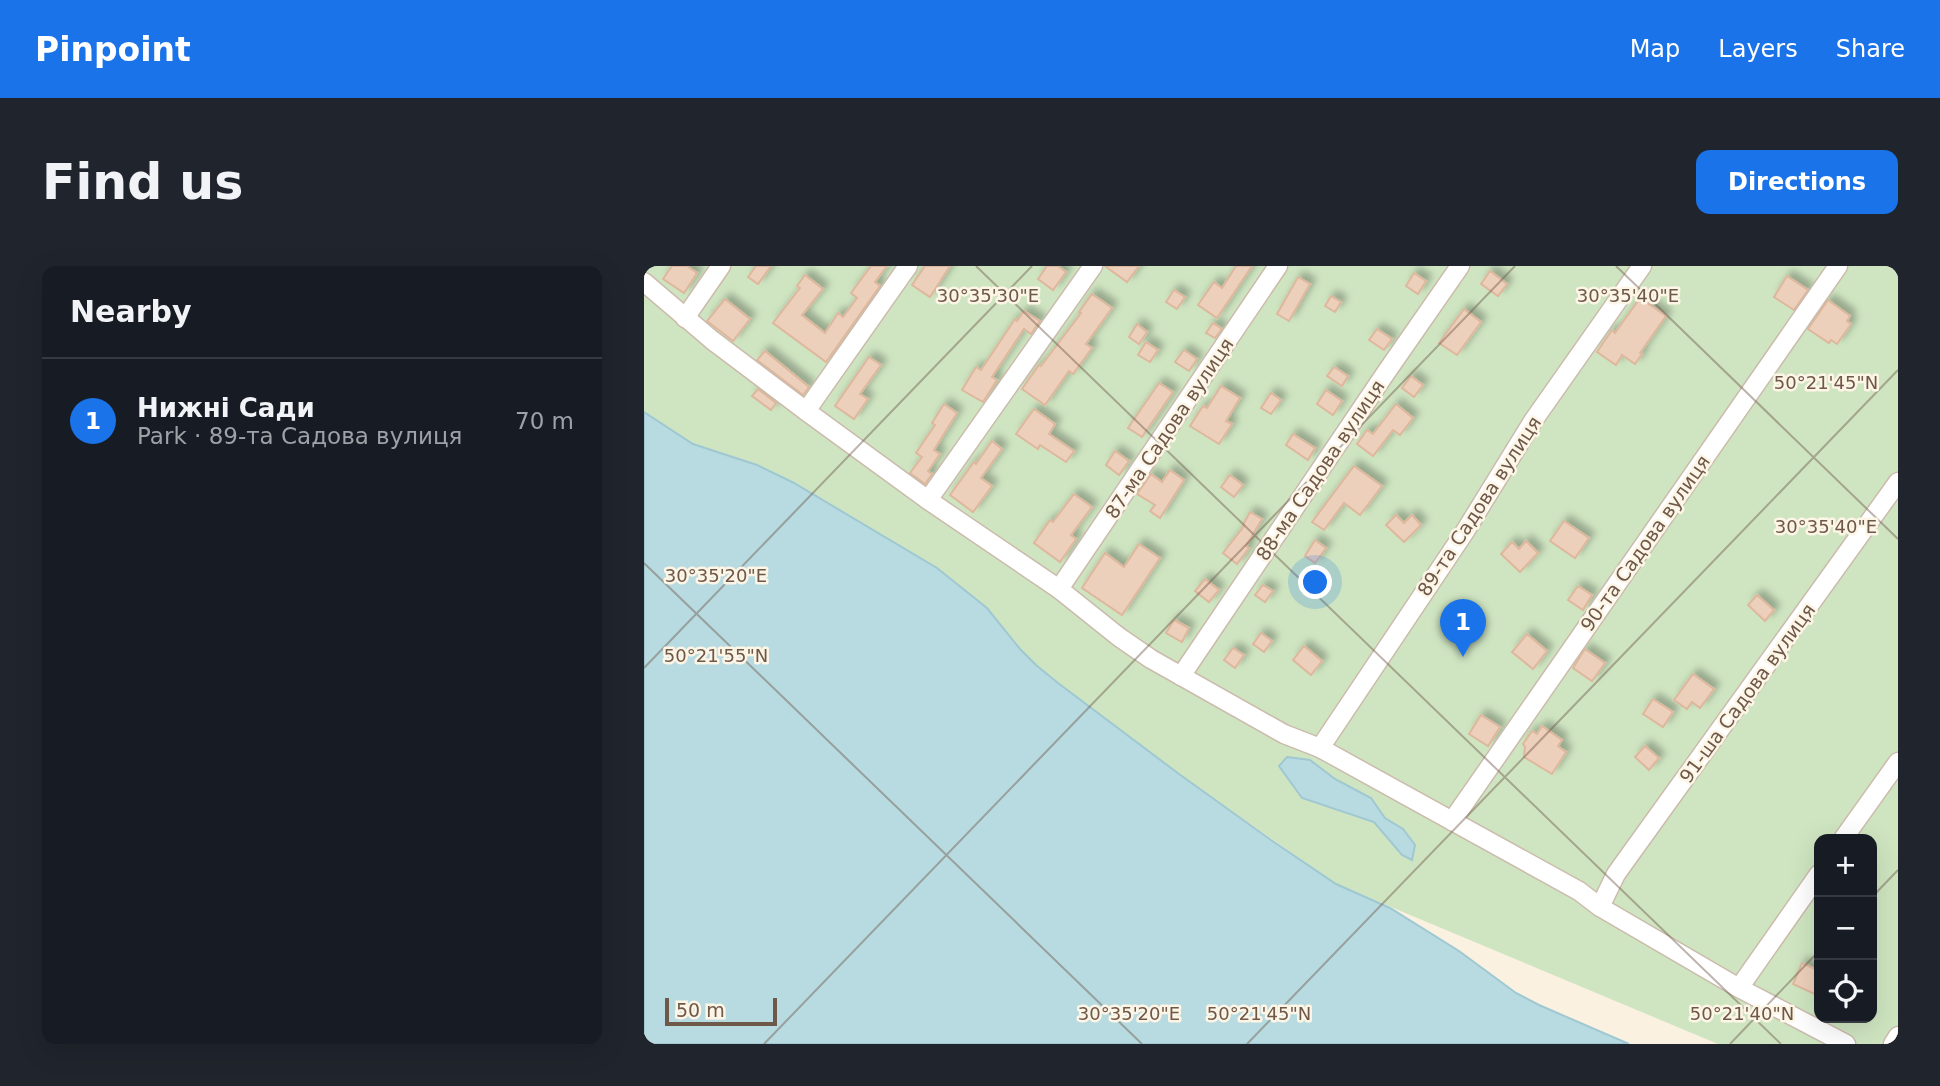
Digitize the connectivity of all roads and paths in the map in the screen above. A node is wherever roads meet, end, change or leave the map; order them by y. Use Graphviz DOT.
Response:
graph roads {
  1 [pos="721,266"];
  2 [pos="908,266"];
  3 [pos="1093,266"];
  4 [pos="1278,266"];
  5 [pos="1460,266"];
  6 [pos="1642,266"];
  7 [pos="1838,266"];
  8 [pos="644,282"];
  9 [pos="685,318"];
  10 [pos="806,411"];
  11 [pos="1898,482"];
  12 [pos="929,500"];
  13 [pos="1059,589"];
  14 [pos="1181,676"];
  15 [pos="1320,748"];
  16 [pos="1898,762"];
  17 [pos="1452,821"];
  18 [pos="1847,834"];
  19 [pos="1814,881"];
  20 [pos="1600,906"];
  21 [pos="1739,988"];
  22 [pos="1898,1036"];
  23 [pos="1846,1044"];
  24 [pos="1893,1044"];
  1 -- 9 [label="street"];
  2 -- 10 [label="street"];
  3 -- 12 [label="street"];
  4 -- 13 [label="street, 87-ма Садова вулиця"];
  5 -- 14 [label="street, 88-ма Садова вулиця"];
  6 -- 15 [label="street, 89-та Садова вулиця"];
  7 -- 17 [label="street, 90-та Садова вулиця"];
  8 -- 9 [label="street"];
  9 -- 10 [label="street"];
  10 -- 12 [label="street"];
  11 -- 20 [label="street, 91-ша Садова вулиця"];
  12 -- 13 [label="street"];
  13 -- 14 [label="street"];
  14 -- 15 [label="street"];
  15 -- 17 [label="street"];
  16 -- 18 [label="street"];
  17 -- 20 [label="street"];
  19 -- 21 [label="street"];
  20 -- 21 [label="street"];
  21 -- 23 [label="street"];
  22 -- 24 [label="street"];
}
